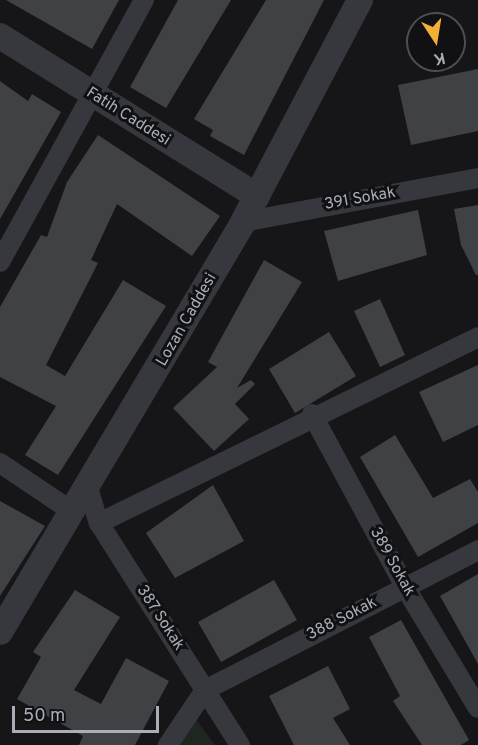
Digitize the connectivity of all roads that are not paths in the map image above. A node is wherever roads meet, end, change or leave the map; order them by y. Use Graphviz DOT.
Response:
graph roads {
  1 [pos="144,0"];
  2 [pos="360,0"];
  3 [pos="0,36"];
  4 [pos="92,95"];
  5 [pos="478,178"];
  6 [pos="257,196"];
  7 [pos="243,222"];
  8 [pos="0,261"];
  9 [pos="478,336"];
  10 [pos="312,414"];
  11 [pos="0,463"];
  12 [pos="88,488"];
  13 [pos="73,512"];
  14 [pos="99,523"];
  15 [pos="478,550"];
  16 [pos="405,586"];
  17 [pos="0,632"];
  18 [pos="206,690"];
  19 [pos="478,708"];
  20 [pos="168,745"];
  21 [pos="240,745"];
  1 -- 4 [label="street"];
  2 -- 6 [label="street, Lozan Caddesi"];
  3 -- 4 [label="street, Fatih Caddesi"];
  4 -- 6 [label="street, Fatih Caddesi"];
  4 -- 8 [label="street"];
  5 -- 7 [label="street, 391 Sokak"];
  6 -- 7 [label="street, Lozan Caddesi"];
  7 -- 12 [label="street, Lozan Caddesi"];
  9 -- 10 [label="street"];
  10 -- 14 [label="street"];
  10 -- 16 [label="street, 389 Sokak"];
  11 -- 13 [label="street"];
  12 -- 13 [label="street, Lozan Caddesi"];
  12 -- 14 [label="street, 387 Sokak"];
  13 -- 17 [label="street, Lozan Caddesi"];
  14 -- 18 [label="street, 387 Sokak"];
  15 -- 16 [label="street, 388 Sokak"];
  16 -- 18 [label="street, 388 Sokak"];
  16 -- 19 [label="street, 389 Sokak"];
  18 -- 20 [label="street"];
  18 -- 21 [label="street, 387 Sokak"];
}
